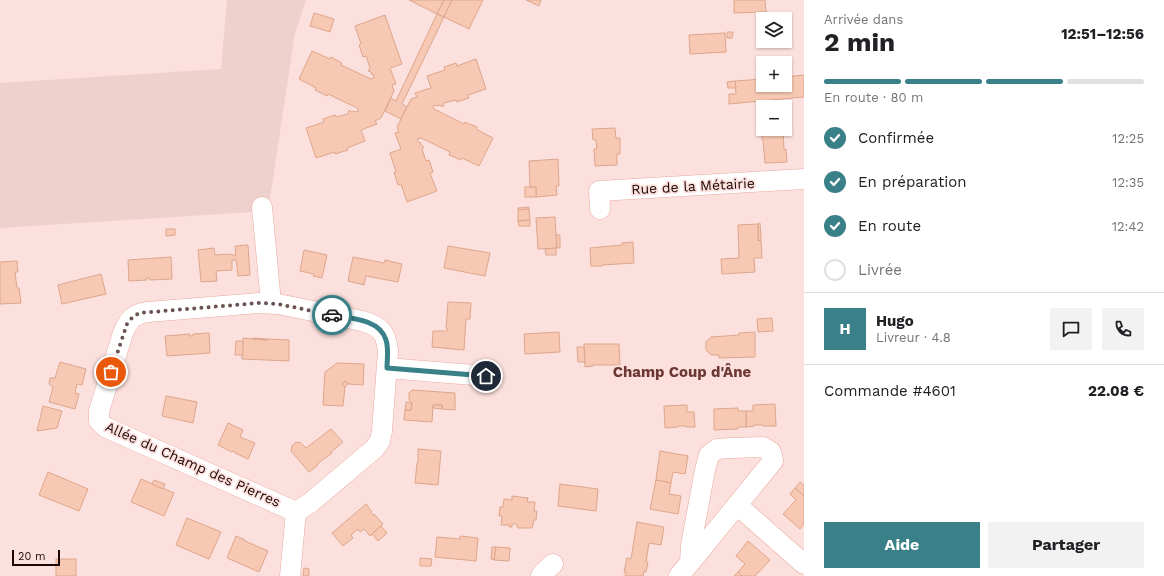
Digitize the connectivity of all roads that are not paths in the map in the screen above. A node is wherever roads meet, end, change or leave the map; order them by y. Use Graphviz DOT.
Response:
graph roads {
  1 [pos="804,179"];
  2 [pos="262,207"];
  3 [pos="600,209"];
  4 [pos="271,303"];
  5 [pos="387,368"];
  6 [pos="486,376"];
  7 [pos="737,505"];
  8 [pos="296,512"];
  9 [pos="696,523"];
  10 [pos="713,534"];
  11 [pos="804,564"];
  12 [pos="684,570"];
  13 [pos="290,576"];
  1 -- 3 [label="street, Rue de la Métairie"];
  2 -- 4 [label="street"];
  4 -- 5 [label="street, Allée du Champ des Pierres"];
  4 -- 8 [label="street, Allée du Champ des Pierres"];
  5 -- 6 [label="street"];
  5 -- 8 [label="street, Allée du Champ des Pierres"];
  7 -- 9 [label="street"];
  7 -- 10 [label="street"];
  7 -- 11 [label="street"];
  8 -- 13 [label="street, Allée du Champ des Pierres"];
  9 -- 10 [label="street"];
  9 -- 12 [label="street"];
  10 -- 12 [label="street"];
}
